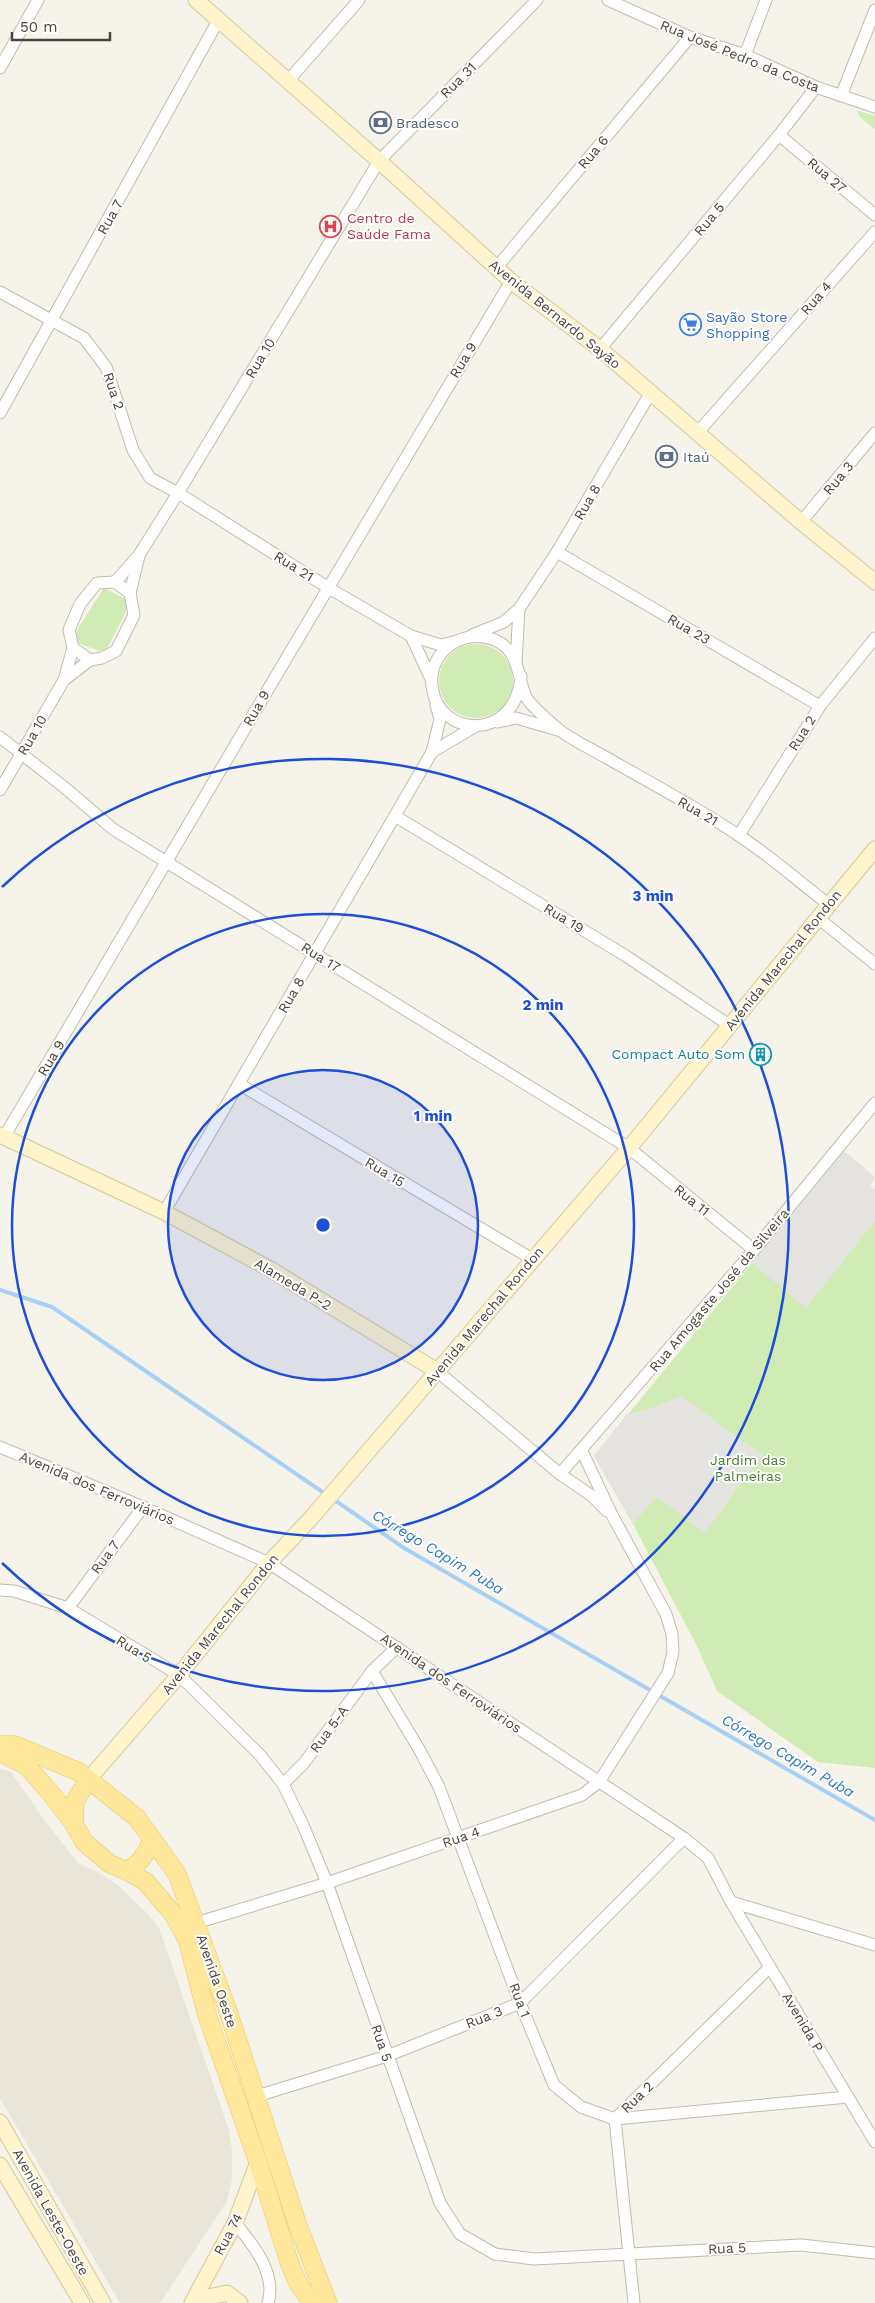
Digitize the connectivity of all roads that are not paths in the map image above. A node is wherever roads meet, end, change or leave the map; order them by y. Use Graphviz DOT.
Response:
graph roads {
  1 [pos="38,0"];
  2 [pos="196,0"];
  3 [pos="359,0"];
  4 [pos="537,0"];
  5 [pos="608,0"];
  6 [pos="766,0"];
  7 [pos="626,4"];
  8 [pos="875,10"];
  9 [pos="219,19"];
  10 [pos="690,37"];
  11 [pos="745,55"];
  12 [pos="0,68"];
  13 [pos="288,82"];
  14 [pos="816,88"];
  15 [pos="841,96"];
  16 [pos="875,107"];
  17 [pos="779,135"];
  18 [pos="379,161"];
  19 [pos="875,214"];
  20 [pos="875,232"];
  21 [pos="497,267"];
  22 [pos="511,281"];
  23 [pos="0,292"];
  24 [pos="52,321"];
  25 [pos="600,349"];
  26 [pos="651,392"];
  27 [pos="0,413"];
  28 [pos="698,432"];
  29 [pos="875,433"];
  30 [pos="178,493"];
  31 [pos="801,522"];
  32 [pos="558,552"];
  33 [pos="139,554"];
  34 [pos="115,582"];
  35 [pos="875,582"];
  36 [pos="327,587"];
  37 [pos="130,593"];
  38 [pos="519,609"];
  39 [pos="411,636"];
  40 [pos="468,637"];
  41 [pos="875,638"];
  42 [pos="454,642"];
  43 [pos="73,648"];
  44 [pos="90,660"];
  45 [pos="516,662"];
  46 [pos="521,676"];
  47 [pos="431,678"];
  48 [pos="64,680"];
  49 [pos="433,694"];
  50 [pos="820,706"];
  51 [pos="492,723"];
  52 [pos="476,726"];
  53 [pos="559,730"];
  54 [pos="0,737"];
  55 [pos="432,752"];
  56 [pos="22,754"];
  57 [pos="0,790"];
  58 [pos="395,816"];
  59 [pos="739,835"];
  60 [pos="875,848"];
  61 [pos="166,863"];
  62 [pos="828,904"];
  63 [pos="818,917"];
  64 [pos="316,954"];
  65 [pos="875,964"];
  66 [pos="729,1025"];
  67 [pos="239,1084"];
  68 [pos="875,1103"];
  69 [pos="2,1136"];
  70 [pos="629,1148"];
  71 [pos="164,1212"];
  72 [pos="754,1250"];
  73 [pos="532,1259"];
  74 [pos="437,1371"];
  75 [pos="0,1447"];
  76 [pos="582,1451"];
  77 [pos="560,1474"];
  78 [pos="143,1507"];
  79 [pos="612,1515"];
  80 [pos="269,1563"];
  81 [pos="0,1590"];
  82 [pos="68,1608"];
  83 [pos="397,1647"];
  84 [pos="372,1671"];
  85 [pos="179,1675"];
  86 [pos="0,1745"];
  87 [pos="0,1752"];
  88 [pos="88,1780"];
  89 [pos="598,1782"];
  90 [pos="282,1784"];
  91 [pos="74,1824"];
  92 [pos="459,1838"];
  93 [pos="684,1838"];
  94 [pos="152,1840"];
  95 [pos="128,1871"];
  96 [pos="327,1883"];
  97 [pos="731,1902"];
  98 [pos="196,1923"];
  99 [pos="875,1945"];
  100 [pos="770,1967"];
  101 [pos="520,2003"];
  102 [pos="387,2056"];
  103 [pos="257,2096"];
  104 [pos="848,2097"];
  105 [pos="614,2119"];
  106 [pos="0,2122"];
  107 [pos="875,2142"];
  108 [pos="258,2162"];
  109 [pos="0,2165"];
  110 [pos="235,2223"];
  111 [pos="628,2253"];
  112 [pos="875,2253"];
  113 [pos="193,2301"];
  114 [pos="321,2301"];
  115 [pos="82,2303"];
  116 [pos="102,2303"];
  117 [pos="240,2303"];
  118 [pos="268,2303"];
  119 [pos="634,2303"];
  1 -- 12 [label="street"];
  2 -- 9 [label="street, Avenida Bernardo Sayão"];
  3 -- 13 [label="street"];
  4 -- 18 [label="street, Rua 31"];
  5 -- 7 [label="street, Rua José Pedro da Costa"];
  6 -- 11 [label="street"];
  7 -- 10 [label="street, Rua José Pedro da Costa"];
  8 -- 15 [label="street"];
  9 -- 13 [label="street, Avenida Bernardo Sayão"];
  9 -- 24 [label="street, Rua 7"];
  10 -- 11 [label="street, Rua José Pedro da Costa"];
  10 -- 21 [label="street, Rua 6"];
  11 -- 14 [label="street, Rua José Pedro da Costa"];
  13 -- 18 [label="street, Avenida Bernardo Sayão"];
  14 -- 15 [label="street, Rua José Pedro da Costa"];
  14 -- 17 [label="street, Rua 5"];
  15 -- 16 [label="street, Rua José Pedro da Costa"];
  17 -- 19 [label="street, Rua 27"];
  17 -- 25 [label="street, Rua 5"];
  18 -- 21 [label="street, Avenida Bernardo Sayão"];
  18 -- 30 [label="street, Rua 10"];
  20 -- 28 [label="street, Rua 4"];
  21 -- 22 [label="street, Avenida Bernardo Sayão"];
  22 -- 25 [label="street, Avenida Bernardo Sayão"];
  22 -- 36 [label="street, Rua 9"];
  23 -- 24 [label="street, Rua 2"];
  24 -- 27 [label="street, Rua 7"];
  24 -- 30 [label="street, Rua 2"];
  25 -- 26 [label="street, Avenida Bernardo Sayão"];
  26 -- 28 [label="street, Avenida Bernardo Sayão"];
  26 -- 32 [label="street, Rua 8"];
  28 -- 31 [label="street, Avenida Bernardo Sayão"];
  29 -- 31 [label="street, Rua 3"];
  30 -- 33 [label="street, Rua 10"];
  30 -- 36 [label="street, Rua 21"];
  31 -- 35 [label="street, Avenida Bernardo Sayão"];
  32 -- 38 [label="street, Rua 8"];
  32 -- 50 [label="street, Rua 23"];
  33 -- 34 [label="street, Rua 10"];
  33 -- 37 [label="street, Rua 10"];
  34 -- 37 [label="street"];
  34 -- 43 [label="street"];
  36 -- 39 [label="street, Rua 21"];
  36 -- 61 [label="street, Rua 9"];
  37 -- 44 [label="street"];
  38 -- 40 [label="street, Rua 8"];
  38 -- 45 [label="street"];
  39 -- 42 [label="street, Rua 21"];
  39 -- 47 [label="street"];
  40 -- 42 [label="street"];
  40 -- 45 [label="street"];
  41 -- 50 [label="street, Rua 2"];
  42 -- 47 [label="street"];
  43 -- 44 [label="street"];
  43 -- 48 [label="street, Rua 10"];
  44 -- 48 [label="street, Rua 10"];
  45 -- 46 [label="street"];
  46 -- 51 [label="street"];
  46 -- 53 [label="street, Rua 21"];
  47 -- 49 [label="street"];
  48 -- 56 [label="street, Rua 10"];
  49 -- 52 [label="street"];
  49 -- 55 [label="street, Rua 8"];
  50 -- 59 [label="street, Rua 2"];
  51 -- 52 [label="street"];
  51 -- 53 [label="street, Rua 21"];
  52 -- 55 [label="street, Rua 8"];
  53 -- 59 [label="street, Rua 21"];
  54 -- 56 [label="street"];
  55 -- 58 [label="street, Rua 8"];
  56 -- 57 [label="street, Rua 10"];
  56 -- 61 [label="street, Rua 17"];
  58 -- 64 [label="street, Rua 8"];
  58 -- 66 [label="street, Rua 19"];
  59 -- 62 [label="street, Rua 21"];
  60 -- 62 [label="street, Avenida Marechal Rondon"];
  61 -- 64 [label="street, Rua 17"];
  61 -- 69 [label="street, Rua 9"];
  62 -- 63 [label="street, Avenida Marechal Rondon"];
  63 -- 65 [label="street"];
  63 -- 66 [label="street, Avenida Marechal Rondon"];
  64 -- 67 [label="street, Rua 8"];
  64 -- 70 [label="street, Rua 17"];
  66 -- 70 [label="street, Avenida Marechal Rondon"];
  67 -- 71 [label="street, Rua 8"];
  67 -- 73 [label="street, Rua 15"];
  68 -- 72 [label="street, Rua Amogaste José da Silveira"];
  69 -- 71 [label="street, Alameda P-2"];
  70 -- 72 [label="street, Rua 11"];
  70 -- 73 [label="street, Avenida Marechal Rondon"];
  71 -- 74 [label="street, Alameda P-2"];
  72 -- 76 [label="street, Rua Amogaste José da Silveira"];
  73 -- 74 [label="street, Avenida Marechal Rondon"];
  74 -- 77 [label="street, Alameda P-2"];
  74 -- 80 [label="street, Avenida Marechal Rondon"];
  75 -- 78 [label="street, Avenida dos Ferroviários"];
  76 -- 77 [label="street, Rua Amogaste José da Silveira"];
  76 -- 79 [label="street"];
  77 -- 79 [label="street, Alameda P-2"];
  78 -- 80 [label="street, Avenida dos Ferroviários"];
  78 -- 82 [label="street, Rua 7"];
  79 -- 89 [label="street, Rua 4"];
  80 -- 83 [label="street, Avenida dos Ferroviários"];
  80 -- 85 [label="street, Avenida Marechal Rondon"];
  81 -- 82 [label="street, Rua 5"];
  82 -- 85 [label="street, Rua 5"];
  83 -- 84 [label="street"];
  83 -- 89 [label="street, Avenida dos Ferroviários"];
  84 -- 90 [label="street, Rua 5-A"];
  84 -- 92 [label="street, Rua 1"];
  85 -- 88 [label="street, Avenida Marechal Rondon"];
  85 -- 90 [label="street, Rua 5"];
  86 -- 88 [label="main road, Avenida Oeste"];
  87 -- 91 [label="main road, Avenida Oeste"];
  88 -- 91 [label="main road"];
  88 -- 94 [label="main road, Avenida Oeste"];
  89 -- 92 [label="street, Rua 4"];
  89 -- 93 [label="street, Avenida dos Ferroviários"];
  90 -- 96 [label="street, Rua 5"];
  91 -- 95 [label="main road, Avenida Oeste"];
  92 -- 96 [label="street, Rua 4"];
  92 -- 101 [label="street, Rua 1"];
  93 -- 97 [label="street, Avenida dos Ferroviários"];
  93 -- 101 [label="street, Rua 3"];
  94 -- 95 [label="main road"];
  94 -- 98 [label="main road, Avenida Oeste"];
  95 -- 108 [label="main road, Avenida Oeste"];
  96 -- 98 [label="street, Rua 4"];
  96 -- 102 [label="street, Rua 5"];
  97 -- 99 [label="street"];
  97 -- 100 [label="street, Avenida P"];
  98 -- 103 [label="main road, Avenida Oeste"];
  100 -- 104 [label="street, Avenida P"];
  100 -- 105 [label="street, Rua 2"];
  101 -- 102 [label="street, Rua 3"];
  101 -- 105 [label="street, Rua 1"];
  102 -- 103 [label="street, Rua 3"];
  102 -- 111 [label="street, Rua 5"];
  103 -- 114 [label="main road, Avenida Oeste"];
  104 -- 105 [label="street, Rua 1"];
  104 -- 107 [label="street, Avenida P"];
  105 -- 111 [label="street, Rua 2"];
  106 -- 116 [label="street, Avenida Leste-Oeste"];
  108 -- 110 [label="street, Rua 74"];
  108 -- 114 [label="main road, Avenida Oeste"];
  109 -- 115 [label="street, Avenida Leste-Oeste"];
  110 -- 113 [label="street, Rua 74"];
  110 -- 118 [label="street"];
  111 -- 112 [label="street, Rua 5"];
  111 -- 119 [label="street, Rua 2"];
  113 -- 117 [label="street"];
}
